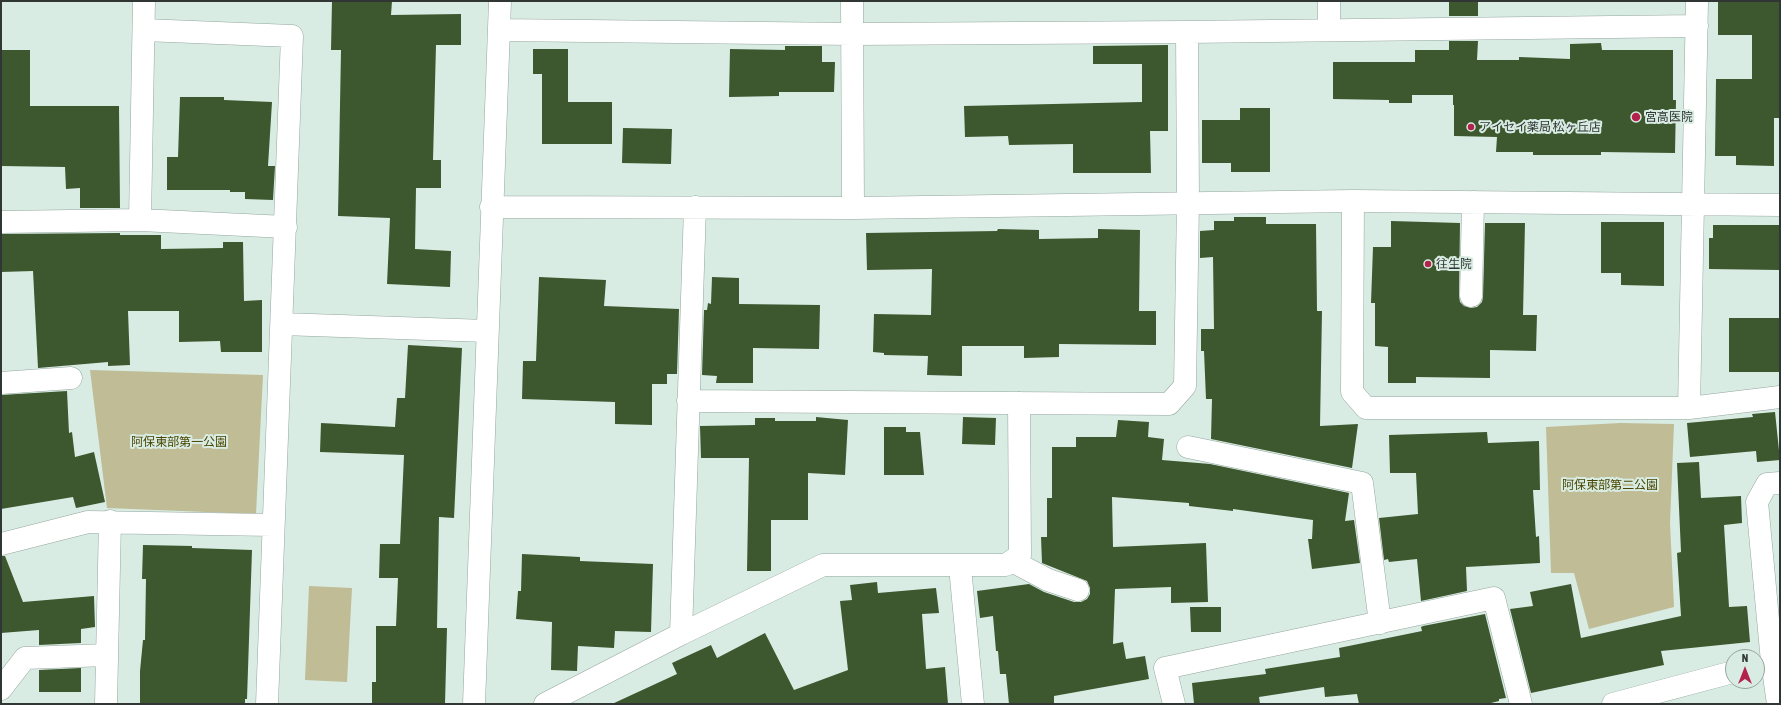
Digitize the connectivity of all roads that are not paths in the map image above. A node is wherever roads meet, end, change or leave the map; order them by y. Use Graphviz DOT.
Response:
graph roads {
  1 [pos="144,1"];
  2 [pos="500,1"];
  3 [pos="852,1"];
  4 [pos="1329,1"];
  5 [pos="1697,1"];
  6 [pos="1697,26"];
  7 [pos="144,30"];
  8 [pos="499,30"];
  9 [pos="1329,30"];
  10 [pos="1187,32"];
  11 [pos="852,34"];
  12 [pos="1353,201"];
  13 [pos="1188,202"];
  14 [pos="1473,202"];
  15 [pos="1692,204"];
  16 [pos="1780,205"];
  17 [pos="492,207"];
  18 [pos="695,208"];
  19 [pos="852,208"];
  20 [pos="140,220"];
  21 [pos="1,222"];
  22 [pos="286,227"];
  23 [pos="1471,296"];
  24 [pos="282,324"];
  25 [pos="487,331"];
  26 [pos="71,378"];
  27 [pos="1,383"];
  28 [pos="1780,397"];
  29 [pos="688,401"];
  30 [pos="1019,403"];
  31 [pos="1689,408"];
  32 [pos="1188,447"];
  33 [pos="1780,483"];
  34 [pos="110,521"];
  35 [pos="273,525"];
  36 [pos="1,544"];
  37 [pos="1012,561"];
  38 [pos="960,566"];
  39 [pos="1078,590"];
  40 [pos="1380,622"];
  41 [pos="681,634"];
  42 [pos="107,655"];
  43 [pos="1770,662"];
  44 [pos="1725,674"];
  45 [pos="1,689"];
  46 [pos="106,704"];
  47 [pos="267,704"];
  48 [pos="474,704"];
  49 [pos="545,704"];
  50 [pos="974,704"];
  51 [pos="1174,704"];
  52 [pos="1521,704"];
  53 [pos="1613,704"];
  54 [pos="1778,704"];
  1 -- 7 [label="street"];
  2 -- 8 [label="street"];
  3 -- 11 [label="street"];
  4 -- 9 [label="street"];
  5 -- 6 [label="street"];
  6 -- 9 [label="street"];
  6 -- 15 [label="street"];
  7 -- 20 [label="street"];
  7 -- 22 [label="street"];
  8 -- 11 [label="street"];
  8 -- 17 [label="street"];
  9 -- 10 [label="street"];
  10 -- 11 [label="street"];
  10 -- 13 [label="street"];
  11 -- 19 [label="street"];
  12 -- 13 [label="street"];
  12 -- 14 [label="street"];
  12 -- 31 [label="street"];
  13 -- 19 [label="street"];
  13 -- 30 [label="street"];
  14 -- 15 [label="street"];
  14 -- 23 [label="street"];
  15 -- 16 [label="street"];
  15 -- 31 [label="street"];
  17 -- 18 [label="street"];
  17 -- 25 [label="street"];
  18 -- 19 [label="street"];
  18 -- 29 [label="street"];
  20 -- 21 [label="street"];
  20 -- 22 [label="street"];
  22 -- 24 [label="street"];
  24 -- 25 [label="street"];
  24 -- 35 [label="street"];
  25 -- 48 [label="street"];
  26 -- 27 [label="street"];
  28 -- 31 [label="street"];
  29 -- 30 [label="street"];
  29 -- 41 [label="street"];
  30 -- 37 [label="street"];
  32 -- 40 [label="street"];
  33 -- 43 [label="street"];
  34 -- 35 [label="street"];
  34 -- 36 [label="street"];
  34 -- 42 [label="street"];
  35 -- 47 [label="street"];
  37 -- 38 [label="street"];
  37 -- 39 [label="street"];
  38 -- 41 [label="street"];
  38 -- 50 [label="street"];
  40 -- 51 [label="street"];
  40 -- 52 [label="street"];
  41 -- 49 [label="street"];
  42 -- 45 [label="street"];
  42 -- 46 [label="street"];
  43 -- 54 [label="street"];
  44 -- 53 [label="street"];
}
